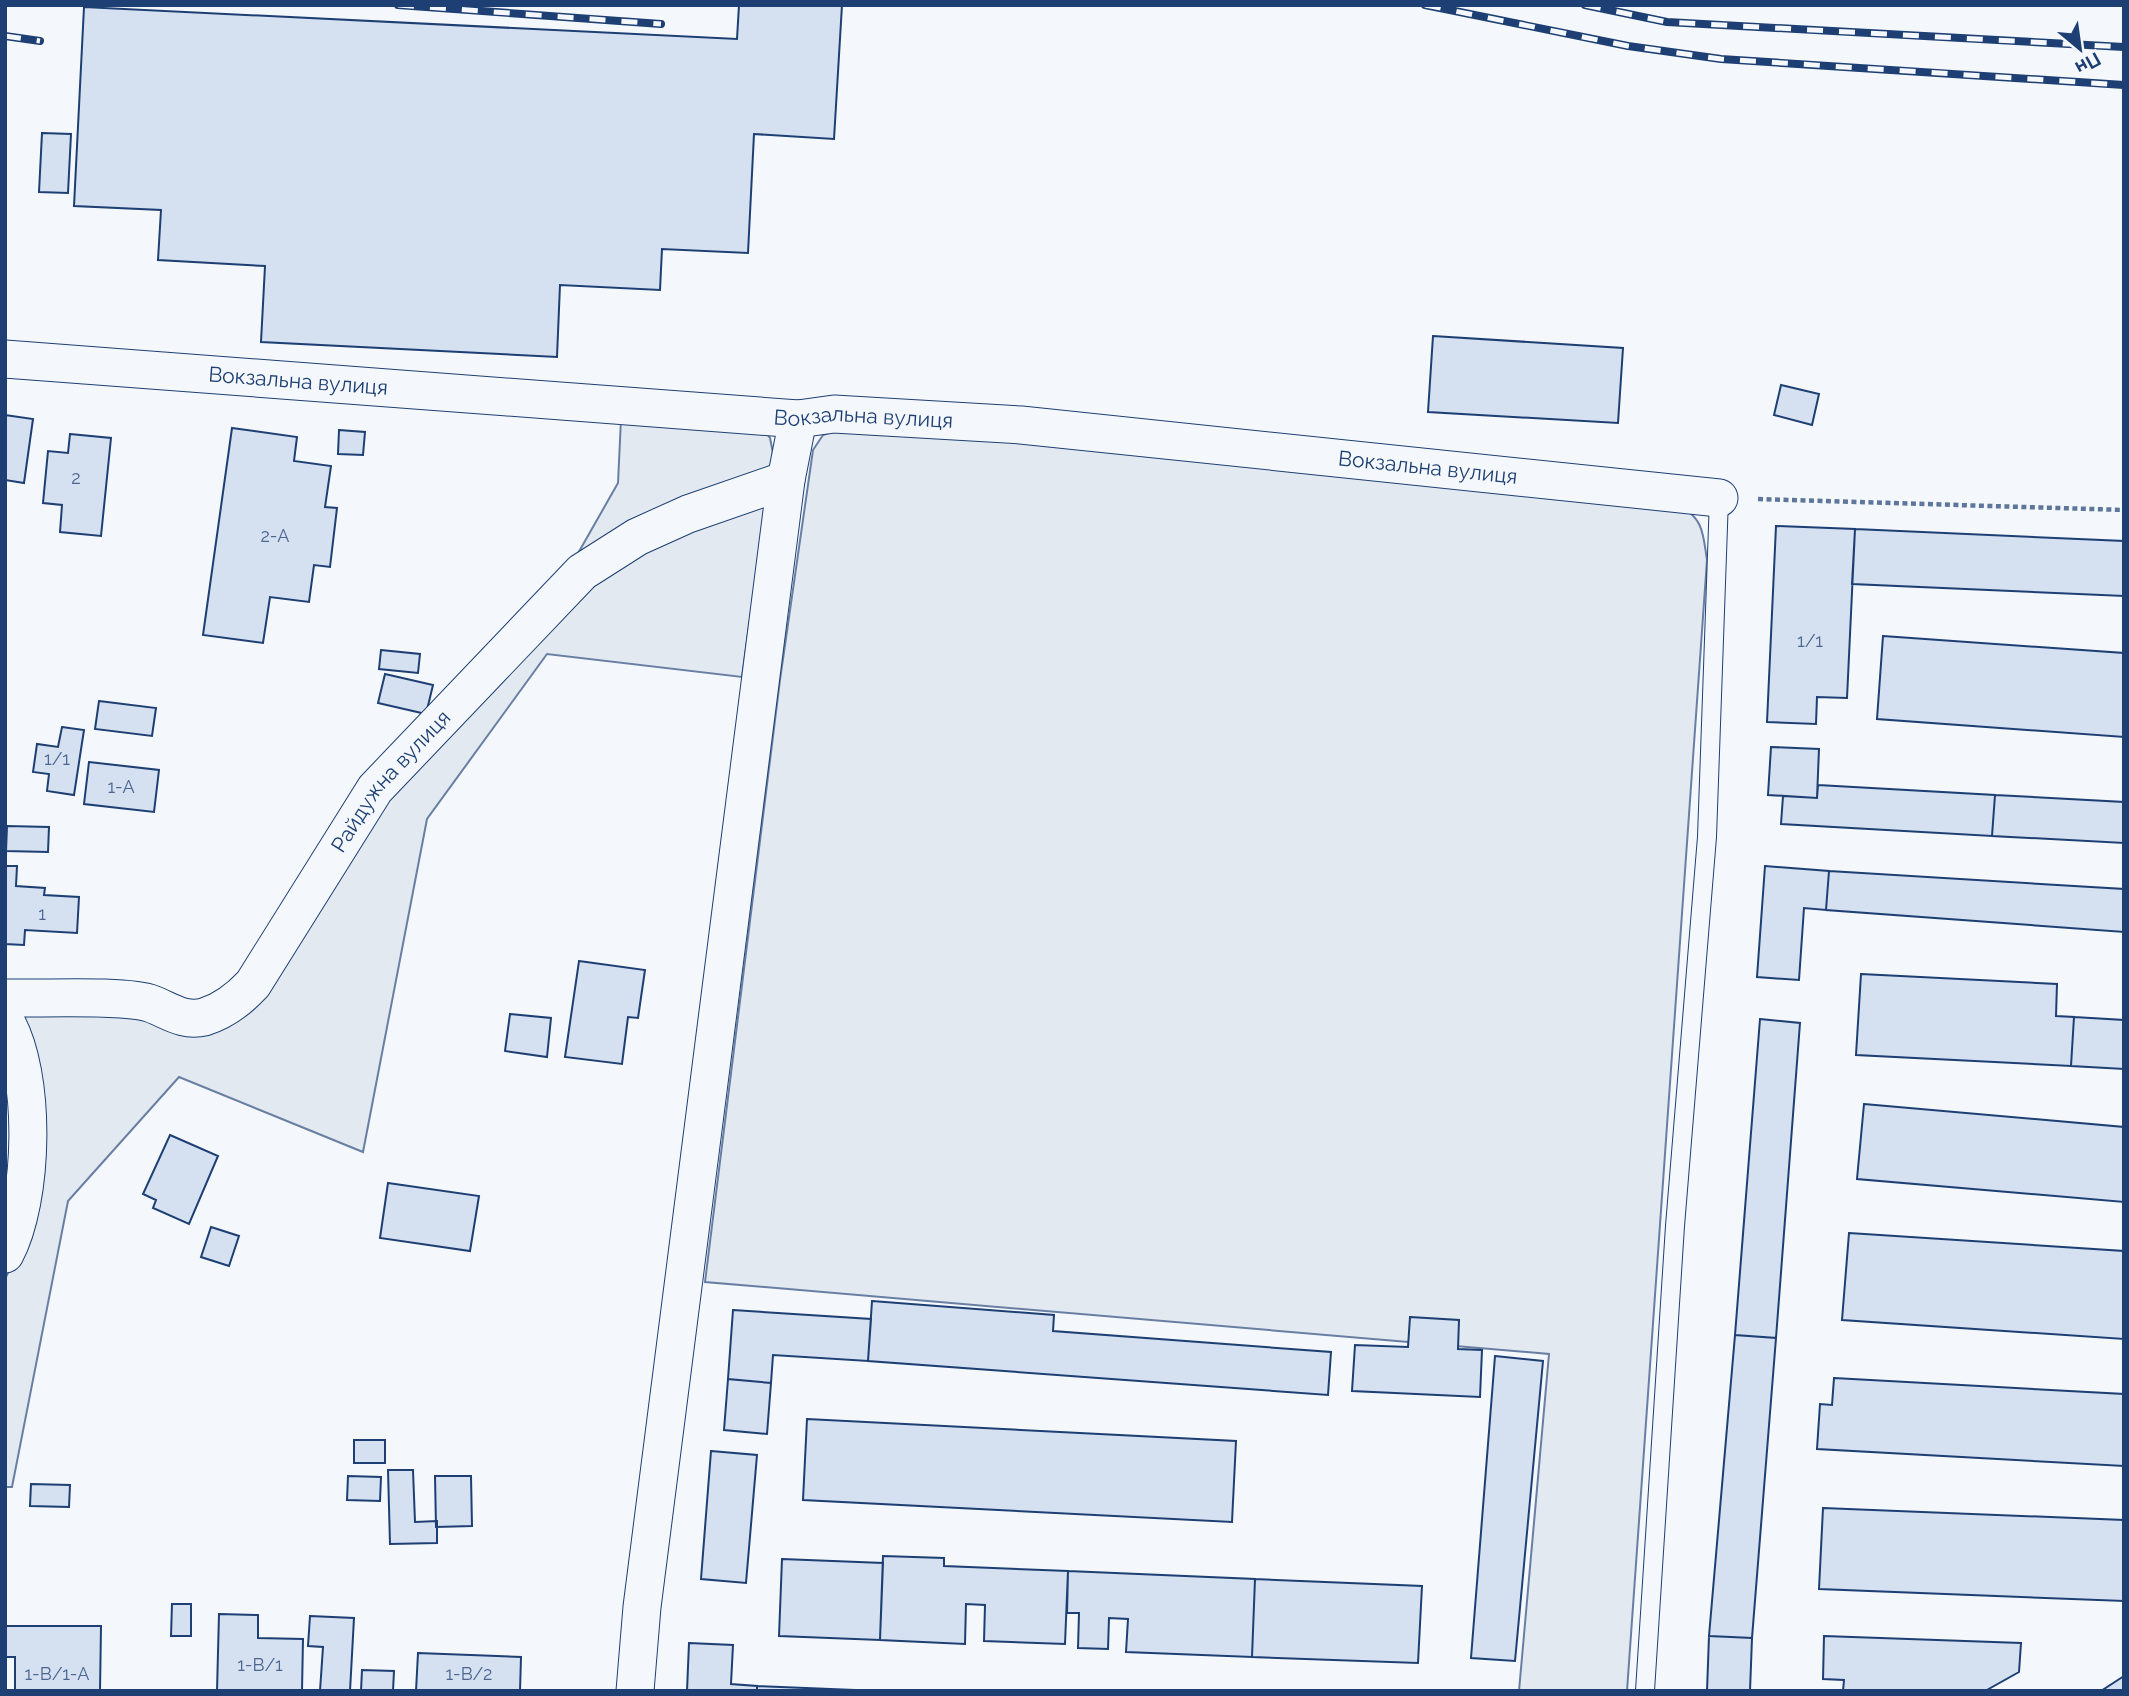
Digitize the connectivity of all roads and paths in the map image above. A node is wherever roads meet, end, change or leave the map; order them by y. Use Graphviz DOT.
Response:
graph roads {
  1 [pos="5,359"];
  2 [pos="798,419"];
  3 [pos="786,481"];
  4 [pos="1718,498"];
  5 [pos="2124,510"];
  6 [pos="5,999"];
  7 [pos="5,1020"];
  8 [pos="5,1254"];
  9 [pos="635,1691"];
  10 [pos="1645,1691"];
  1 -- 2 [label="street, Вокзальна вулиця"];
  2 -- 3 [label="street"];
  2 -- 4 [label="street, Вокзальна вулиця"];
  3 -- 6 [label="street, Райдужна вулиця"];
  3 -- 9 [label="street"];
  4 -- 5 [label="path"];
  4 -- 10 [label="lane"];
  7 -- 8 [label="street"];
}
